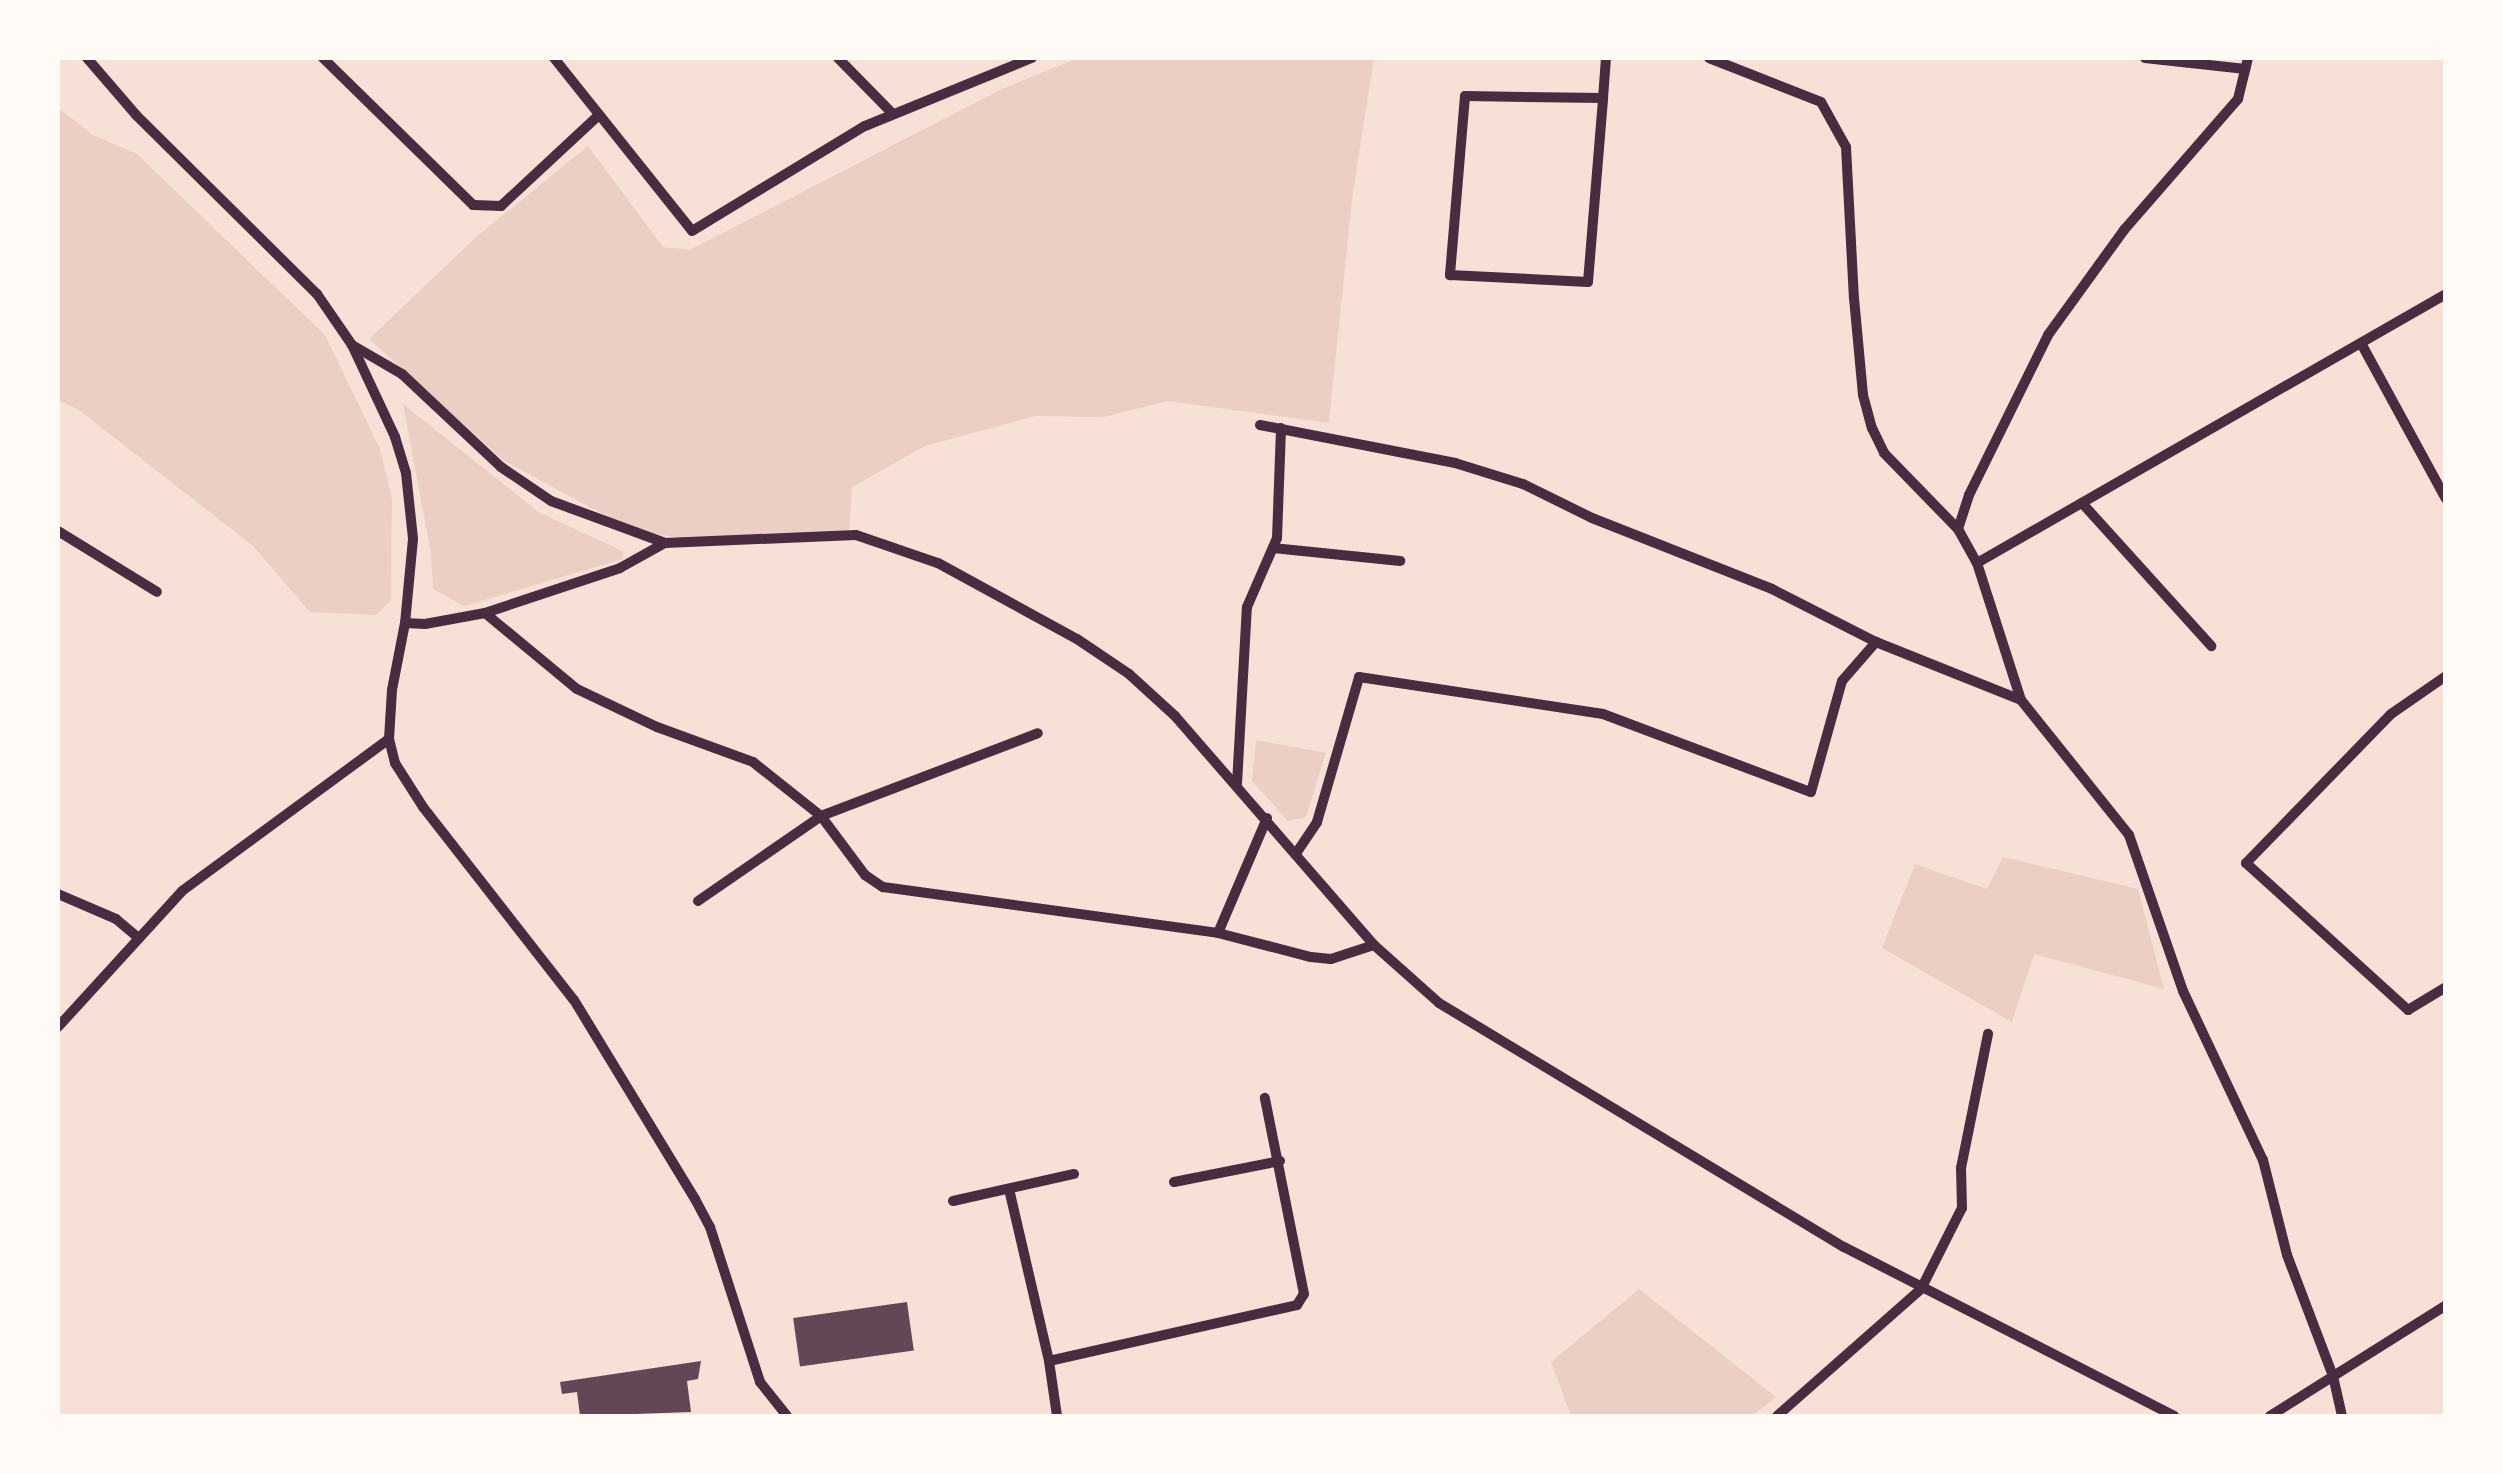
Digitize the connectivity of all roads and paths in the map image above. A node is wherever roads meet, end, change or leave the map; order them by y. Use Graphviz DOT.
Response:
graph roads {
  1 [pos="88,58"];
  2 [pos="323,58"];
  3 [pos="554,58"];
  4 [pos="838,58"];
  5 [pos="994,58"];
  6 [pos="1032,58"];
  7 [pos="1606,58"];
  8 [pos="1710,58"];
  9 [pos="2145,58"];
  10 [pos="2246,63"];
  11 [pos="1005,70"];
  12 [pos="1603,98"];
  13 [pos="893,114"];
  14 [pos="599,115"];
  15 [pos="2446,294"];
  16 [pos="352,345"];
  17 [pos="2362,345"];
  18 [pos="1260,425"];
  19 [pos="1282,428"];
  20 [pos="2446,500"];
  21 [pos="2082,503"];
  22 [pos="1958,529"];
  23 [pos="58,532"];
  24 [pos="665,543"];
  25 [pos="1274,548"];
  26 [pos="1400,562"];
  27 [pos="1977,563"];
  28 [pos="157,592"];
  29 [pos="485,613"];
  30 [pos="405,623"];
  31 [pos="1876,642"];
  32 [pos="2211,646"];
  33 [pos="2446,676"];
  34 [pos="2021,700"];
  35 [pos="1038,733"];
  36 [pos="389,739"];
  37 [pos="1237,784"];
  38 [pos="821,816"];
  39 [pos="1267,818"];
  40 [pos="1297,852"];
  41 [pos="58,894"];
  42 [pos="698,901"];
  43 [pos="1218,933"];
  44 [pos="136,936"];
  45 [pos="1374,945"];
  46 [pos="2446,987"];
  47 [pos="58,1027"];
  48 [pos="1988,1034"];
  49 [pos="1265,1098"];
  50 [pos="1280,1161"];
  51 [pos="1074,1174"];
  52 [pos="1174,1182"];
  53 [pos="1010,1188"];
  54 [pos="953,1201"];
  55 [pos="1922,1289"];
  56 [pos="2446,1304"];
  57 [pos="1049,1360"];
  58 [pos="2333,1376"];
  59 [pos="787,1416"];
  60 [pos="1057,1416"];
  61 [pos="1776,1416"];
  62 [pos="2174,1416"];
  63 [pos="2270,1416"];
  64 [pos="2342,1416"];
  1 -- 16 [label="street"];
  2 -- 14 [label="street"];
  3 -- 14 [label="street"];
  4 -- 13 [label="street"];
  5 -- 11 [label="street"];
  6 -- 11 [label="street"];
  7 -- 12 [label="street"];
  8 -- 22 [label="street"];
  9 -- 10 [label="street"];
  10 -- 22 [label="street"];
  11 -- 13 [label="street"];
  12 -- 12 [label="street"];
  13 -- 14 [label="street"];
  15 -- 17 [label="street"];
  16 -- 24 [label="street"];
  16 -- 30 [label="street"];
  17 -- 20 [label="street"];
  17 -- 21 [label="street"];
  18 -- 19 [label="street"];
  19 -- 25 [label="street"];
  19 -- 31 [label="street"];
  21 -- 27 [label="street"];
  21 -- 32 [label="street"];
  22 -- 27 [label="street"];
  23 -- 28 [label="street"];
  24 -- 29 [label="street"];
  24 -- 37 [label="street"];
  25 -- 26 [label="street"];
  25 -- 37 [label="street"];
  27 -- 34 [label="street"];
  29 -- 30 [label="street"];
  29 -- 38 [label="street"];
  30 -- 36 [label="street"];
  31 -- 34 [label="street"];
  31 -- 40 [label="street"];
  33 -- 46 [label="street"];
  34 -- 58 [label="street"];
  35 -- 38 [label="street"];
  36 -- 44 [label="street"];
  36 -- 59 [label="street"];
  37 -- 39 [label="street"];
  38 -- 42 [label="street"];
  38 -- 43 [label="street"];
  39 -- 40 [label="street"];
  39 -- 43 [label="street"];
  40 -- 45 [label="street"];
  41 -- 44 [label="street"];
  43 -- 45 [label="street"];
  44 -- 47 [label="street"];
  45 -- 55 [label="street"];
  48 -- 55 [label="street"];
  49 -- 50 [label="street"];
  50 -- 52 [label="street"];
  50 -- 57 [label="street"];
  51 -- 53 [label="street"];
  53 -- 54 [label="street"];
  53 -- 57 [label="street"];
  55 -- 61 [label="street"];
  55 -- 62 [label="street"];
  56 -- 58 [label="street"];
  57 -- 60 [label="street"];
  58 -- 63 [label="street"];
  58 -- 64 [label="street"];
}
